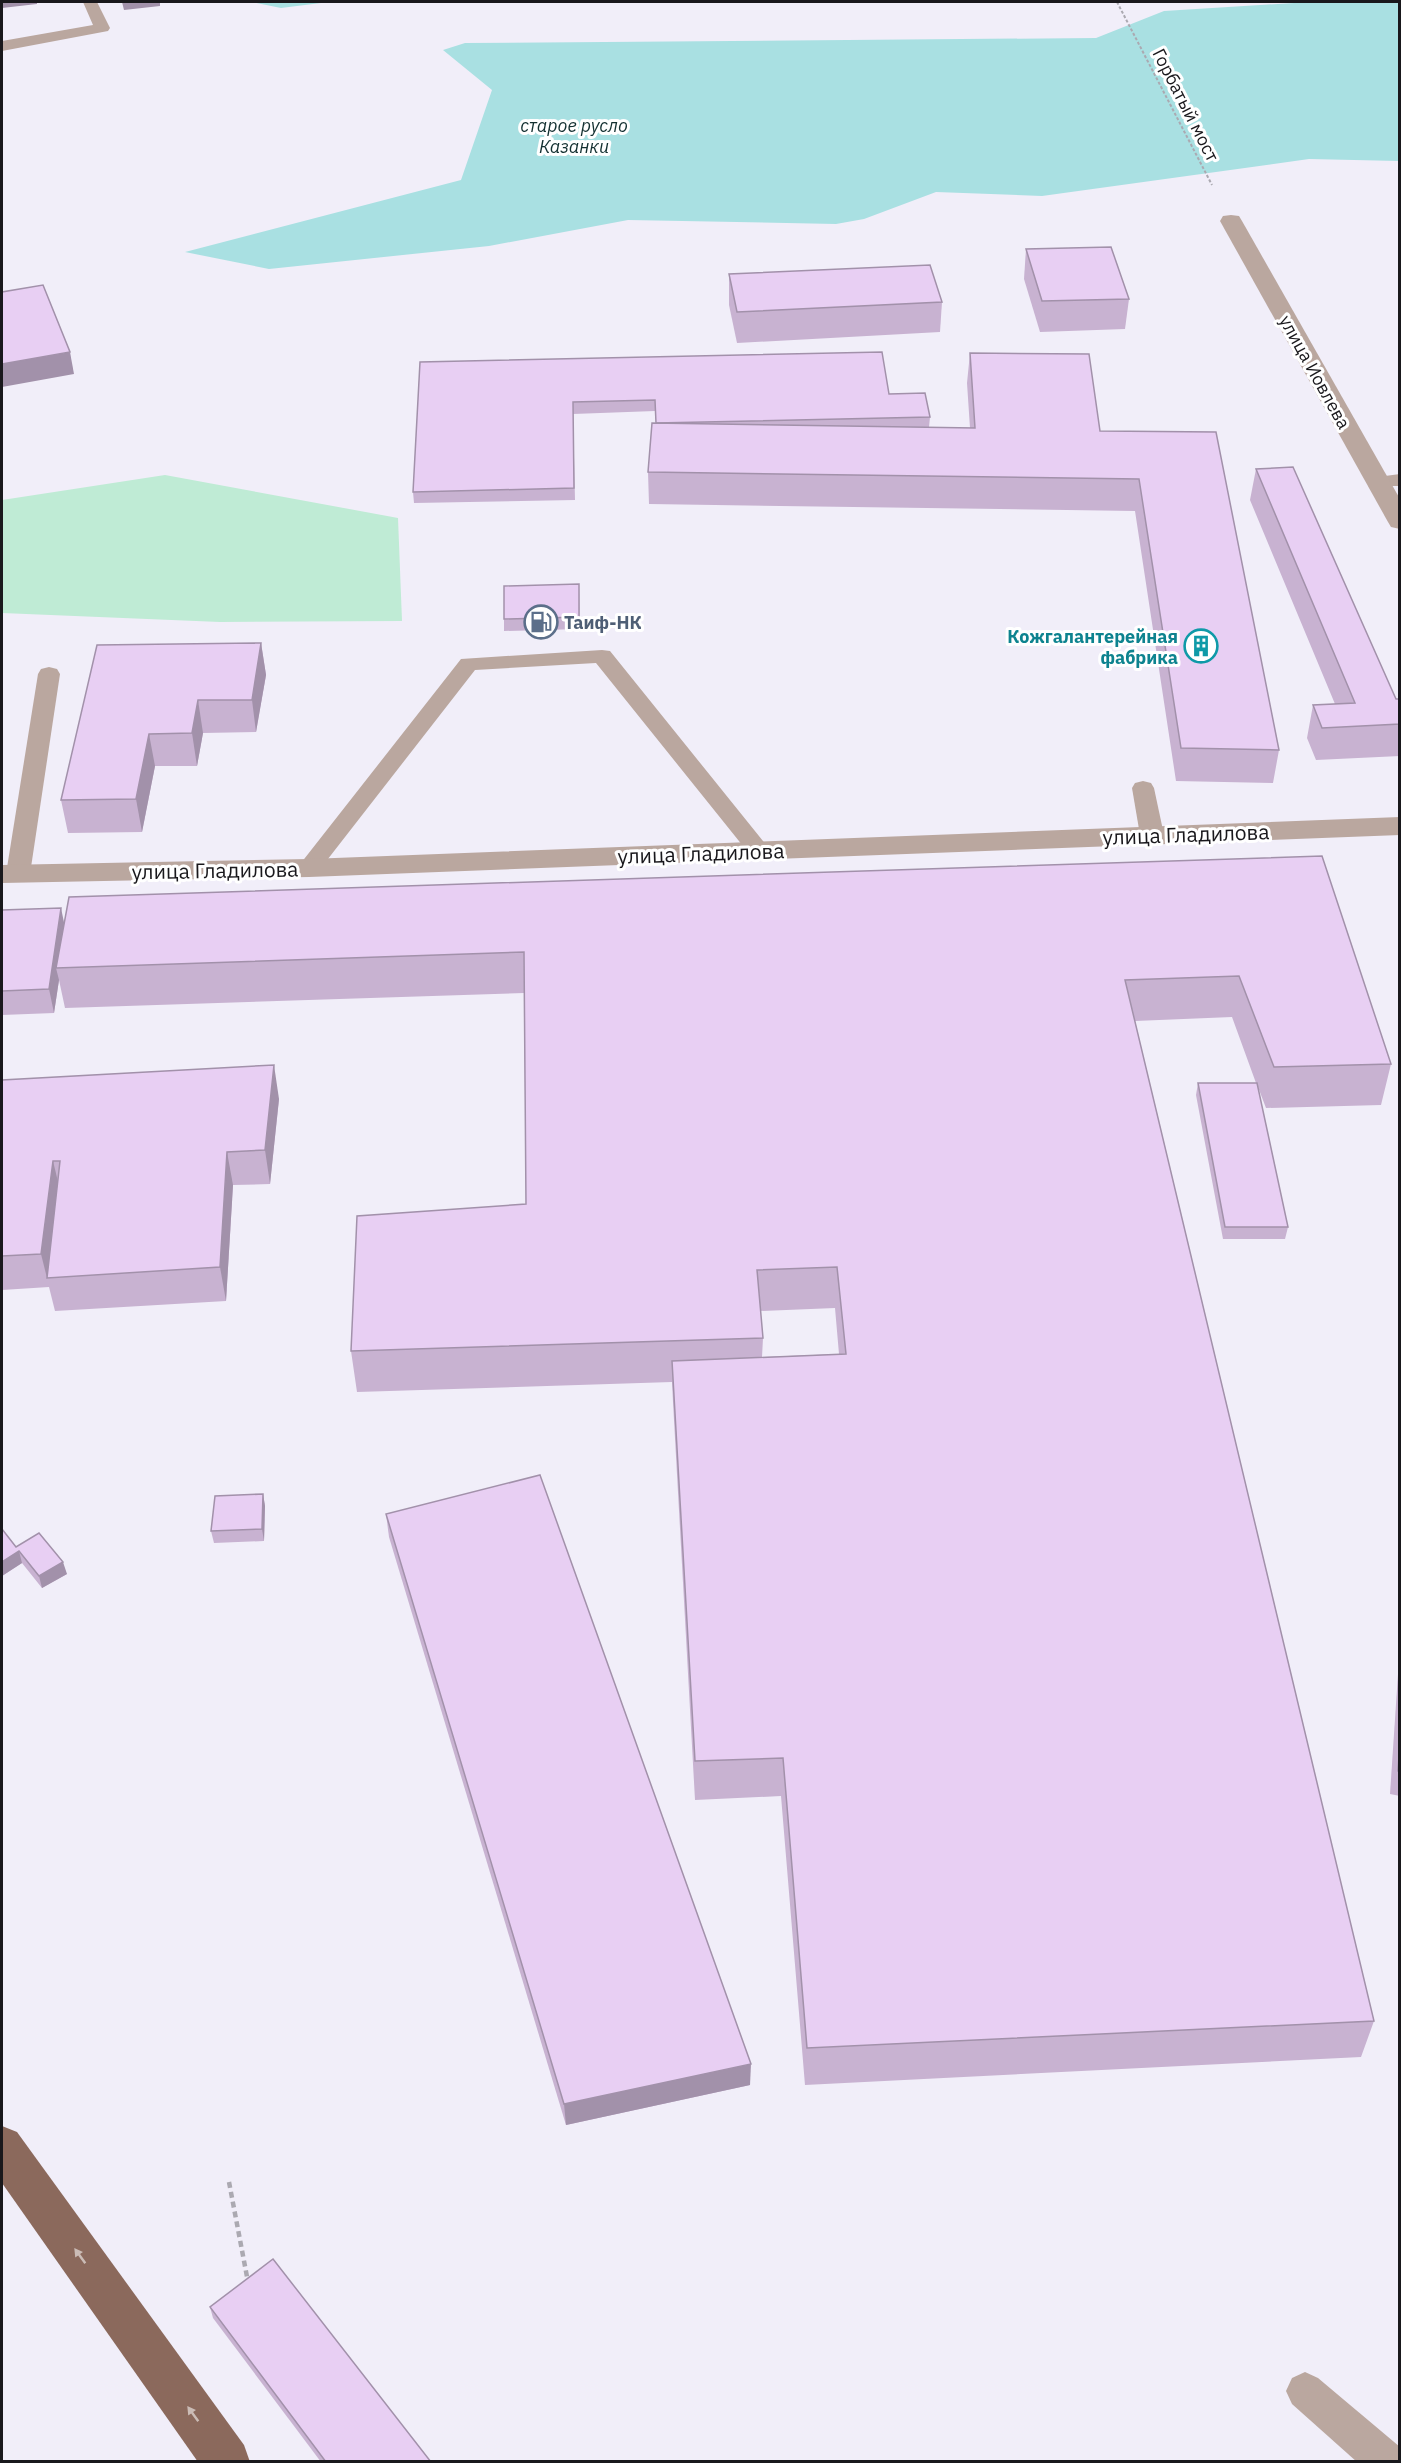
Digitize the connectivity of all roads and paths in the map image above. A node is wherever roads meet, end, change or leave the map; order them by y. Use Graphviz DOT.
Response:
graph roads {
  1 [pos="90,2"];
  2 [pos="1117,2"];
  3 [pos="2,46"];
  4 [pos="1231,221"];
  5 [pos="1388,481"];
  6 [pos="1400,522"];
  7 [pos="49,674"];
  8 [pos="1143,788"];
  9 [pos="1400,826"];
  10 [pos="1152,835"];
  11 [pos="759,851"];
  12 [pos="309,868"];
  13 [pos="10,874"];
  14 [pos="2,2147"];
  15 [pos="229,2182"];
  16 [pos="249,2289"];
  17 [pos="1305,2391"];
  18 [pos="227,2462"];
  19 [pos="1387,2462"];
  1 -- 3 [label="lane"];
  2 -- 4 [label="path, Горбатый мост"];
  4 -- 5 [label="street, улица Иовлева"];
  5 -- 6 [label="street, улица Иовлева"];
  7 -- 13 [label="lane"];
  8 -- 10 [label="lane"];
  9 -- 10 [label="street, улица Гладилова"];
  10 -- 11 [label="street, улица Гладилова"];
  11 -- 12 [label="street, улица Гладилова"];
  11 -- 12 [label="lane"];
  12 -- 13 [label="street, улица Гладилова"];
  18 -- 14 [label="main road, one-way"];
  15 -- 16 [label="path"];
  17 -- 19 [label="lane"];
}
